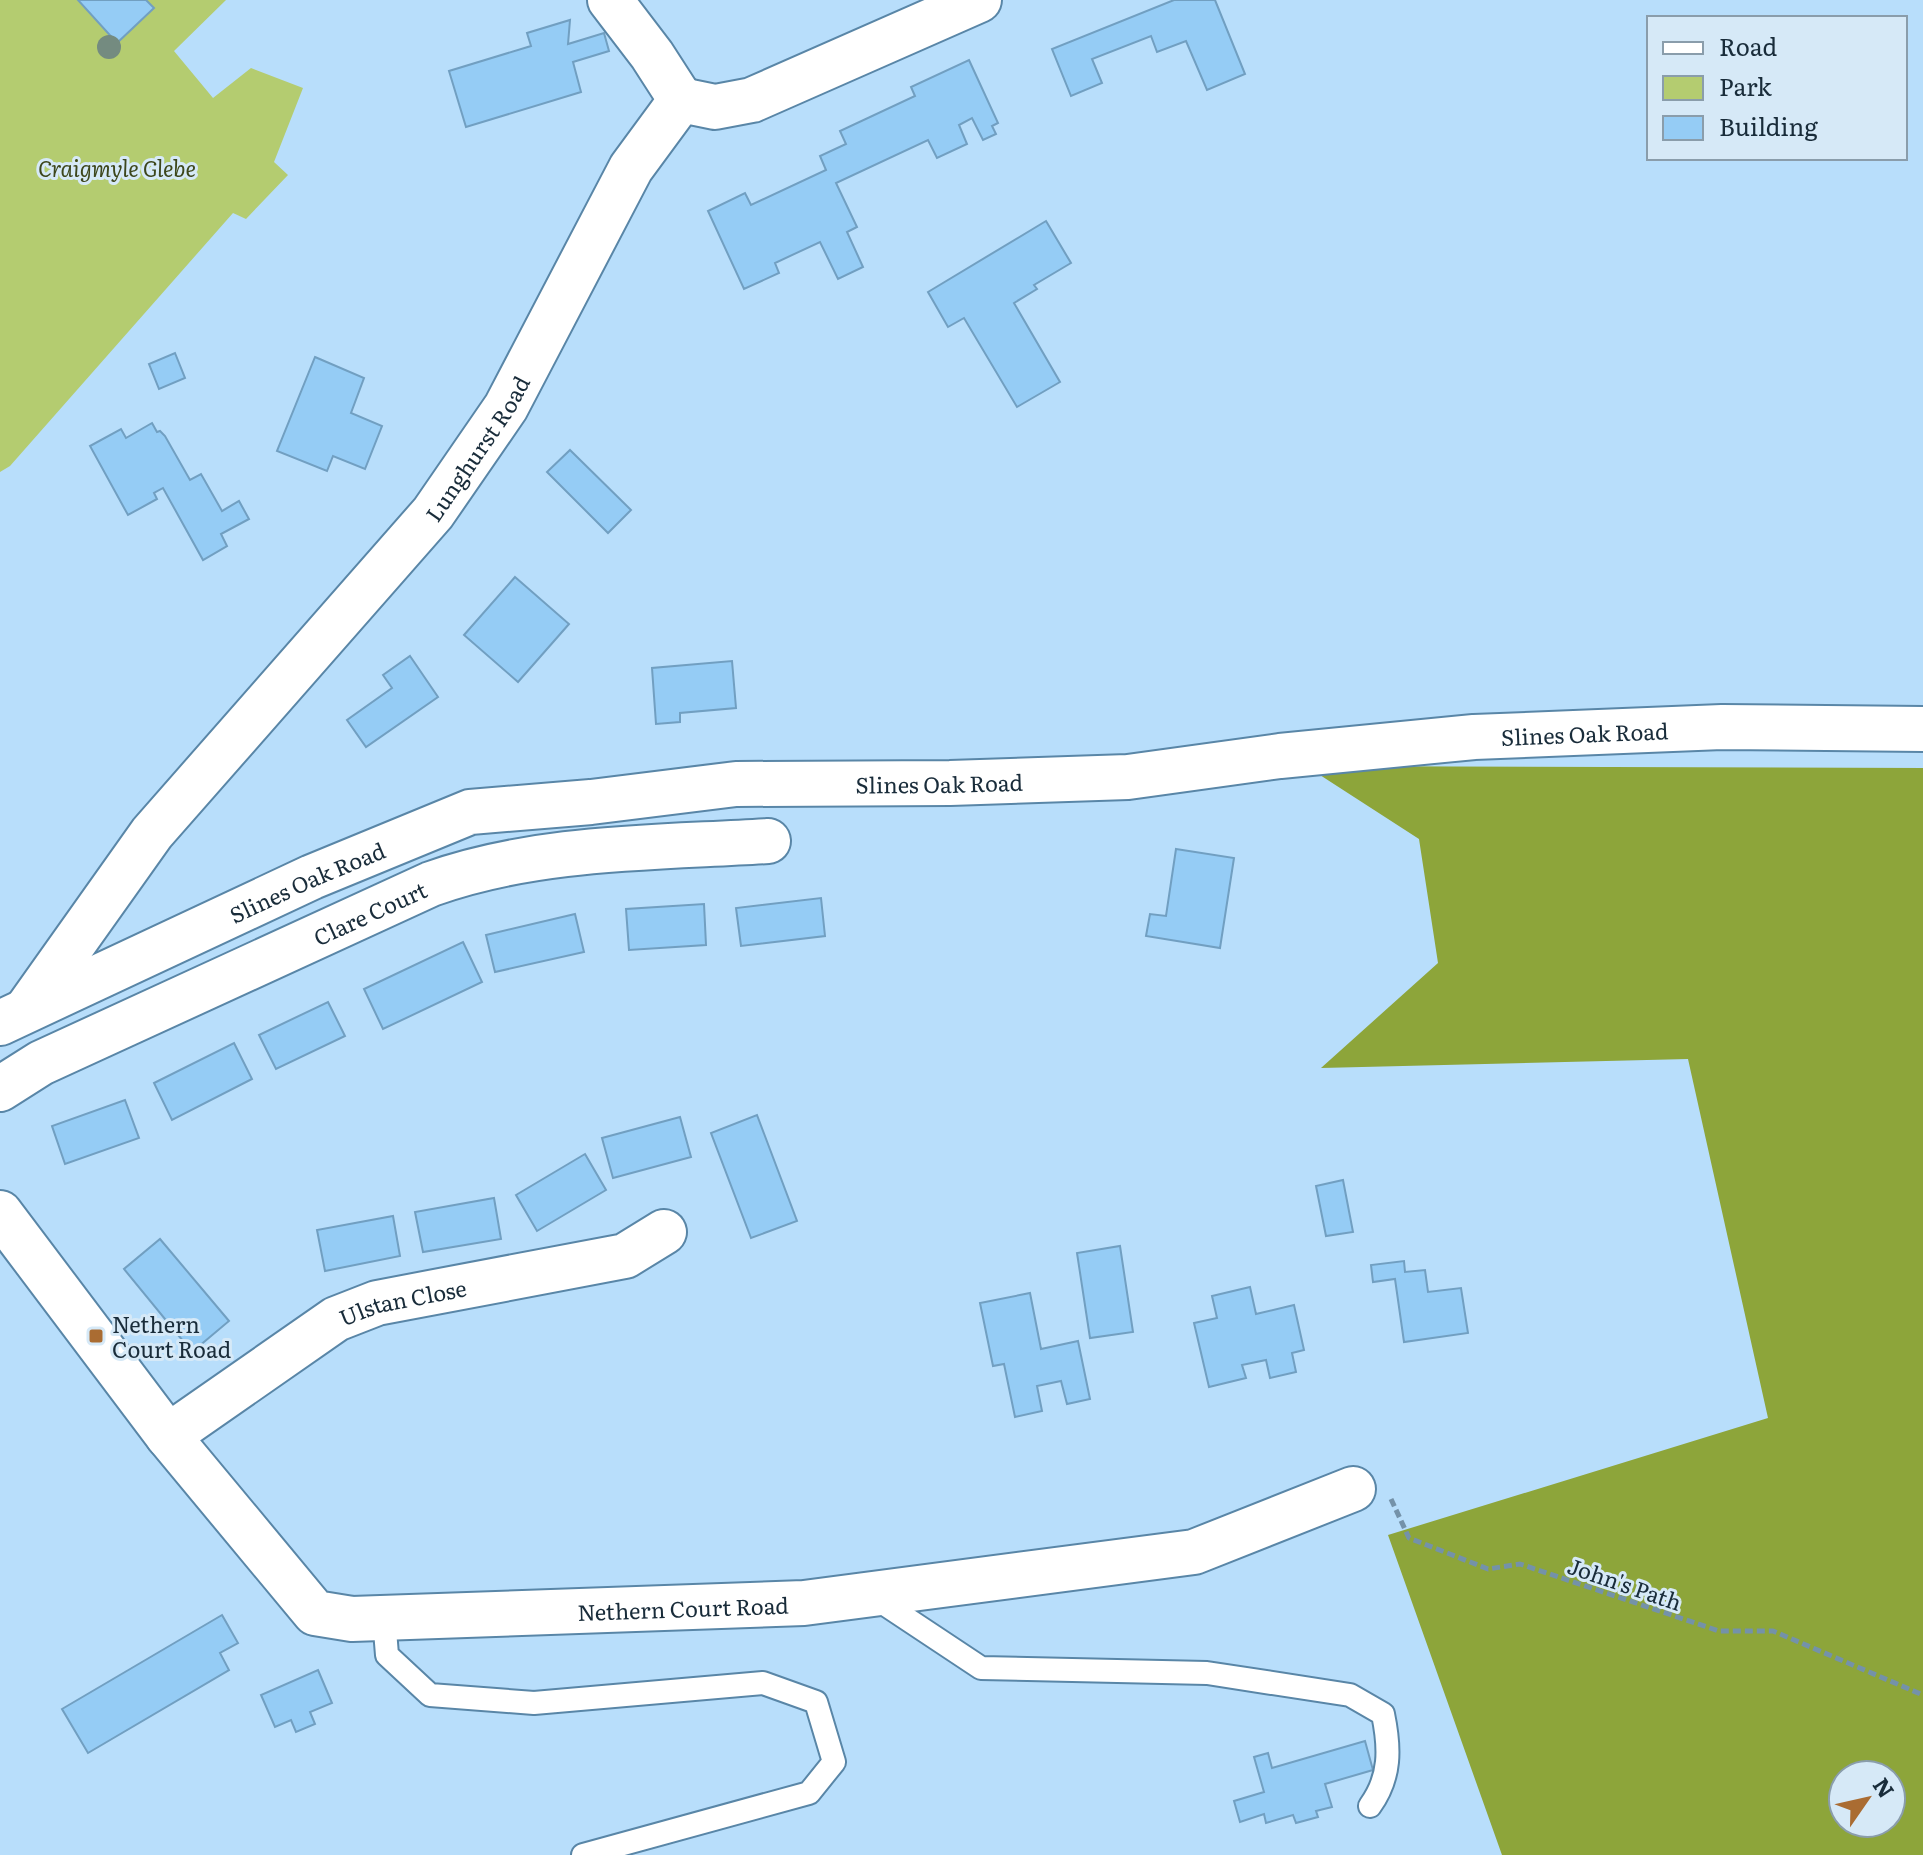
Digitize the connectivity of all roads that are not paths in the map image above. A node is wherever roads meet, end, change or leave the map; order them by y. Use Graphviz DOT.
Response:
graph roads {
  1 [pos="610,0"];
  2 [pos="979,0"];
  3 [pos="681,100"];
  4 [pos="1923,729"];
  5 [pos="768,841"];
  6 [pos="12,1018"];
  7 [pos="0,1089"];
  8 [pos="0,1213"];
  9 [pos="664,1232"];
  10 [pos="16,1266"];
  11 [pos="168,1436"];
  12 [pos="1353,1489"];
  13 [pos="870,1594"];
  14 [pos="384,1618"];
  15 [pos="1370,1806"];
  16 [pos="583,1855"];
  1 -- 3 [label="street"];
  2 -- 3 [label="street"];
  3 -- 6 [label="street, Lunghurst Road"];
  4 -- 6 [label="street, Slines Oak Road"];
  5 -- 7 [label="street, Clare Court"];
  8 -- 10 [label="street, Nethern Court Road"];
  9 -- 11 [label="street, Ulstan Close"];
  10 -- 11 [label="street, Nethern Court Road"];
  11 -- 14 [label="street, Nethern Court Road"];
  12 -- 13 [label="street, Nethern Court Road"];
  13 -- 14 [label="street, Nethern Court Road"];
  13 -- 15 [label="lane"];
  14 -- 16 [label="lane"];
}
